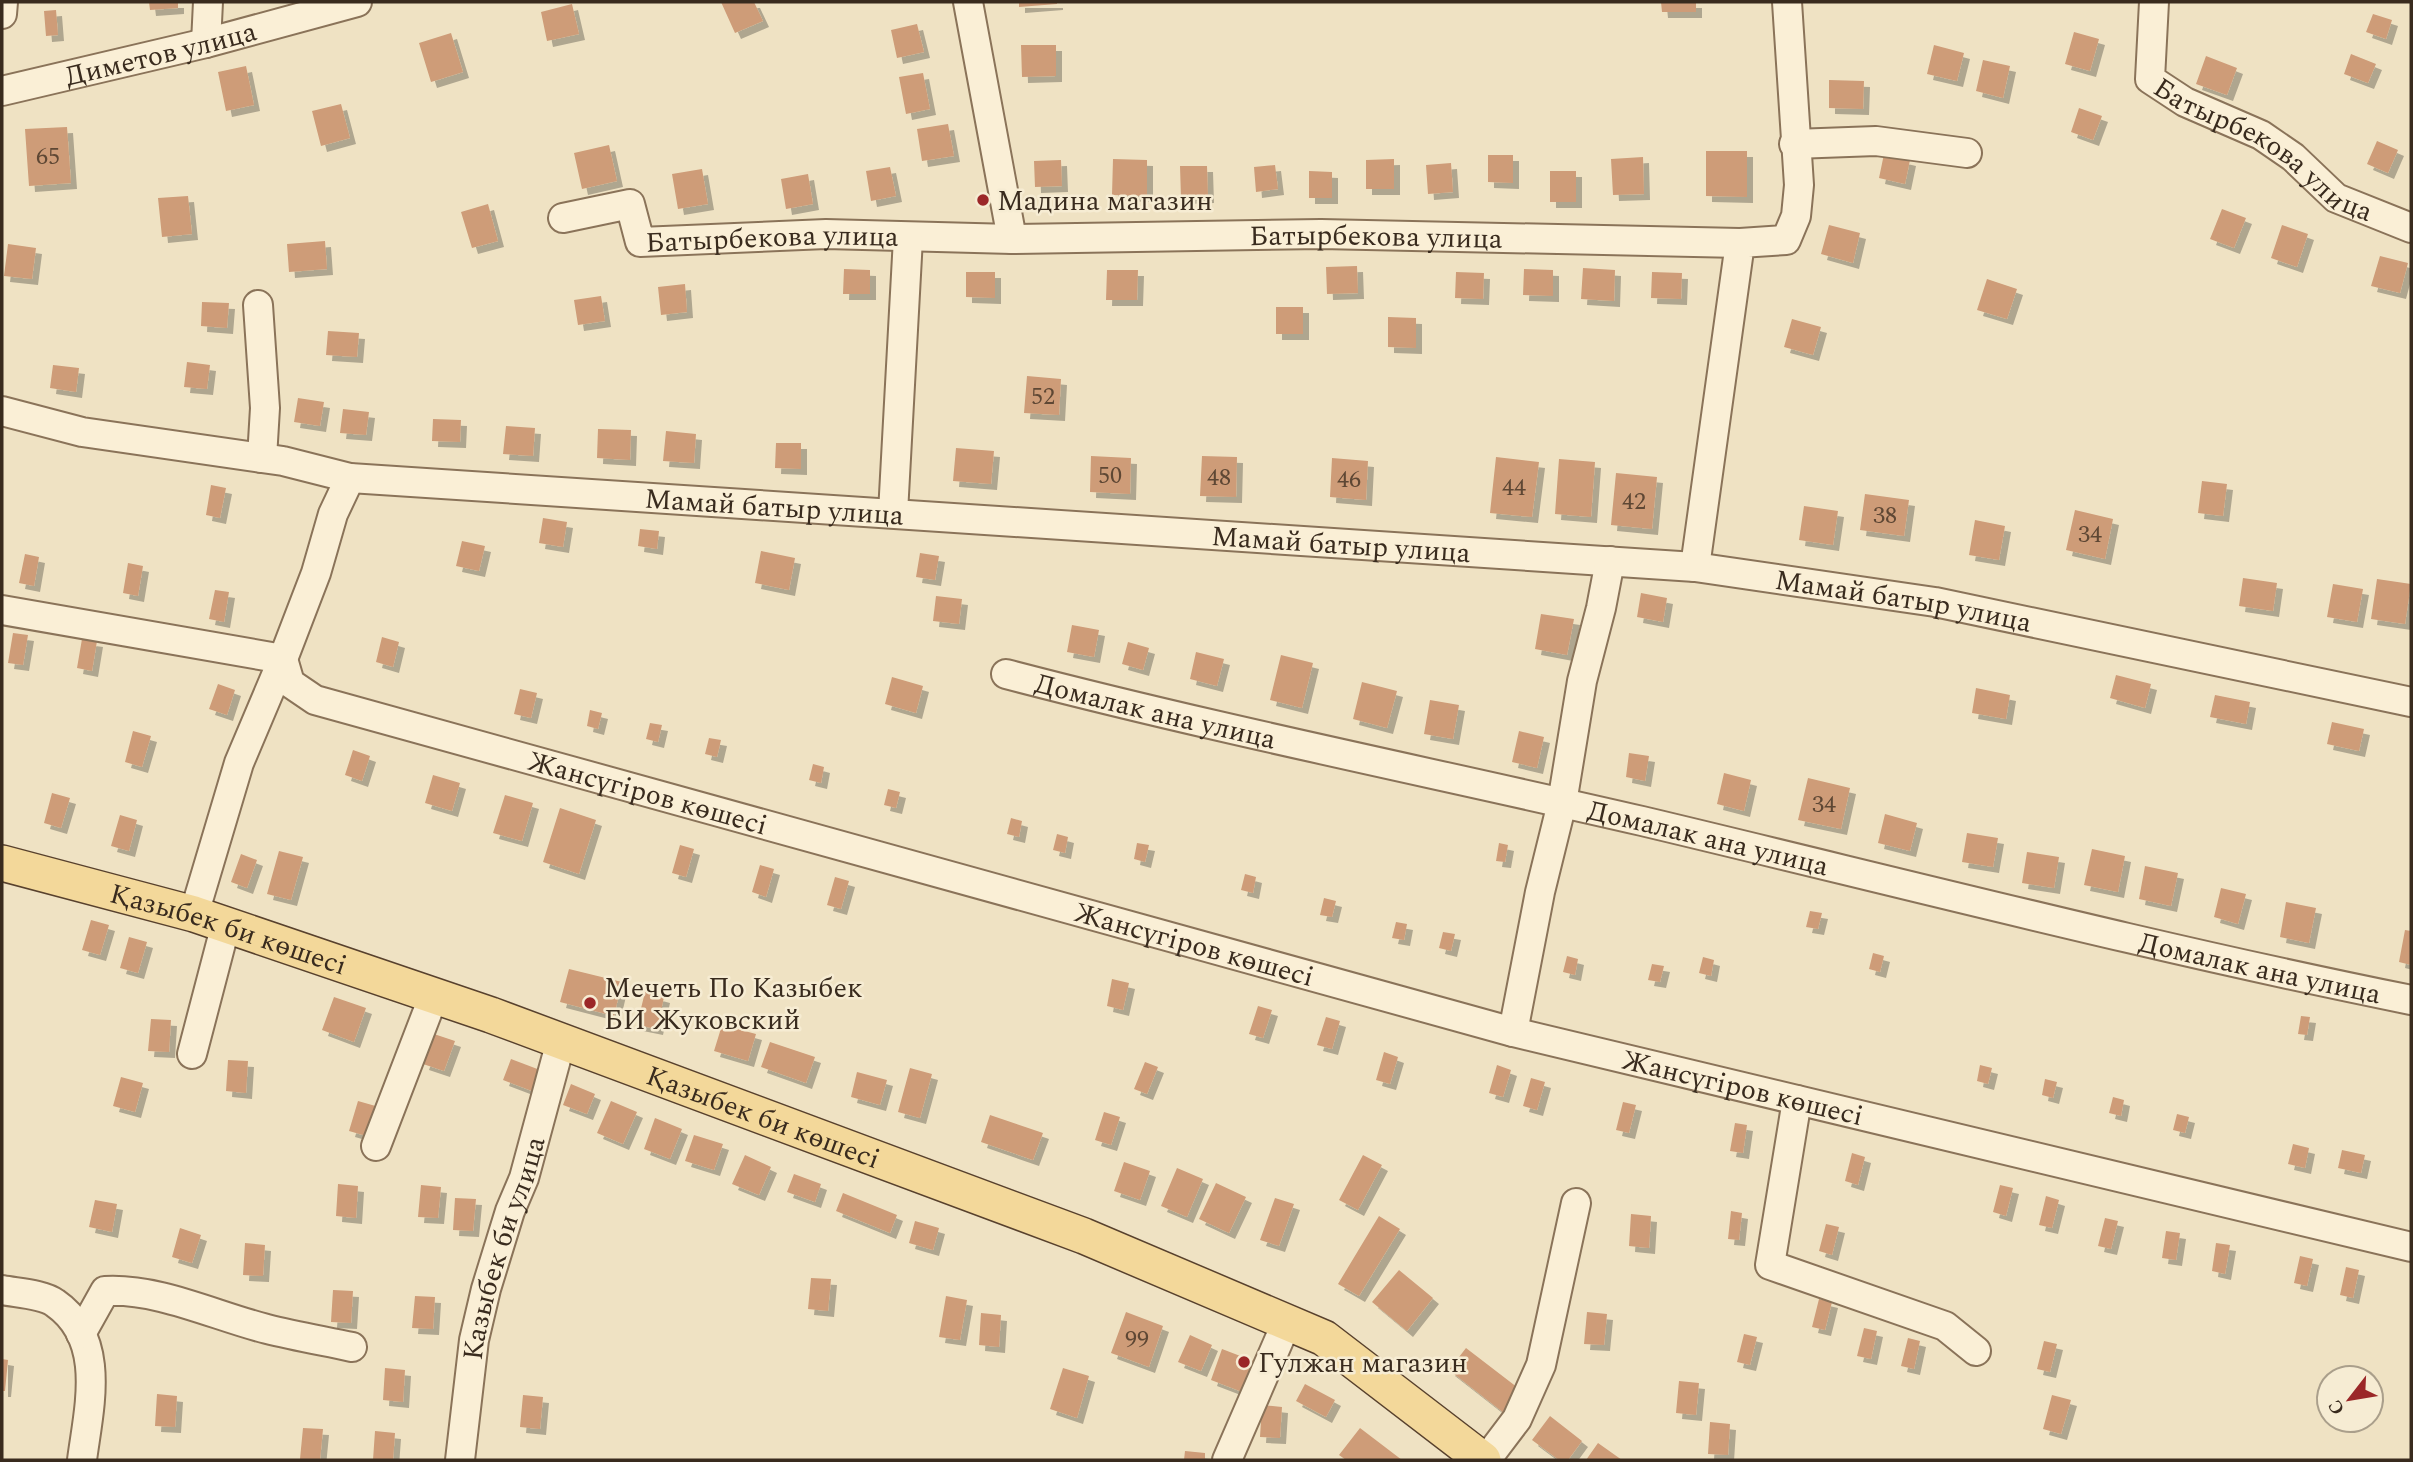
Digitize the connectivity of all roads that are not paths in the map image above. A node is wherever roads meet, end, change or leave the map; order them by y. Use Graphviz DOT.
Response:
graph roads {
  1 [pos="3,2"];
  2 [pos="208,2"];
  3 [pos="357,2"];
  4 [pos="968,2"];
  5 [pos="1787,2"];
  6 [pos="2154,2"];
  7 [pos="2,14"];
  8 [pos="206,43"];
  9 [pos="2,78"];
  10 [pos="2,91"];
  11 [pos="1794,144"];
  12 [pos="1967,153"];
  13 [pos="563,218"];
  14 [pos="2411,229"];
  15 [pos="908,238"];
  16 [pos="1012,239"];
  17 [pos="1740,243"];
  18 [pos="258,305"];
  19 [pos="2,411"];
  20 [pos="262,458"];
  21 [pos="350,478"];
  22 [pos="893,513"];
  23 [pos="1610,561"];
  24 [pos="1695,567"];
  25 [pos="2,610"];
  26 [pos="283,659"];
  27 [pos="1006,674"];
  28 [pos="2411,702"];
  29 [pos="1562,803"];
  30 [pos="2,863"];
  31 [pos="210,919"];
  32 [pos="434,995"];
  33 [pos="2411,1000"];
  34 [pos="1513,1032"];
  35 [pos="561,1041"];
  36 [pos="192,1054"];
  37 [pos="1797,1100"];
  38 [pos="376,1146"];
  39 [pos="1576,1203"];
  40 [pos="2411,1247"];
  41 [pos="2,1290"];
  42 [pos="1286,1324"];
  43 [pos="80,1334"];
  44 [pos="352,1347"];
  45 [pos="1976,1351"];
  46 [pos="82,1460"];
  47 [pos="460,1460"];
  48 [pos="1227,1460"];
  49 [pos="1484,1460"];
  1 -- 7 [label="street"];
  2 -- 8 [label="street"];
  3 -- 8 [label="street, Диметов улица"];
  4 -- 16 [label="street"];
  5 -- 11 [label="street, Батырбекова улица"];
  6 -- 14 [label="street, Батырбекова улица"];
  8 -- 10 [label="street, Диметов улица"];
  9 -- 10 [label="street"];
  11 -- 12 [label="street"];
  11 -- 17 [label="street, Батырбекова улица"];
  13 -- 15 [label="street, Батырбекова улица"];
  15 -- 16 [label="street, Батырбекова улица"];
  15 -- 22 [label="street"];
  16 -- 17 [label="street, Батырбекова улица"];
  17 -- 24 [label="street"];
  18 -- 20 [label="street"];
  19 -- 20 [label="street, Мамай батыр улица"];
  20 -- 21 [label="street, Мамай батыр улица"];
  21 -- 22 [label="street, Мамай батыр улица"];
  21 -- 26 [label="street"];
  22 -- 23 [label="street, Мамай батыр улица"];
  23 -- 24 [label="street, Мамай батыр улица"];
  23 -- 29 [label="street"];
  24 -- 28 [label="street, Мамай батыр улица"];
  25 -- 26 [label="street"];
  26 -- 31 [label="street"];
  26 -- 34 [label="street, Жансүгіров көшесі"];
  27 -- 29 [label="street, Домалак ана улица"];
  29 -- 33 [label="street, Домалак ана улица"];
  29 -- 34 [label="street"];
  30 -- 31 [label="main road, Қазыбек би көшесі"];
  31 -- 32 [label="main road, Қазыбек би көшесі"];
  31 -- 36 [label="street"];
  32 -- 35 [label="main road, Қазыбек би көшесі"];
  32 -- 38 [label="street"];
  34 -- 37 [label="street, Жансүгіров көшесі"];
  35 -- 42 [label="main road, Қазыбек би көшесі"];
  35 -- 47 [label="street, Казыбек би улица"];
  37 -- 40 [label="street, Жансүгіров көшесі"];
  37 -- 45 [label="street"];
  39 -- 49 [label="street"];
  41 -- 43 [label="street"];
  42 -- 48 [label="street"];
  42 -- 49 [label="main road, Қазыбек би көшесі"];
  43 -- 44 [label="street"];
  43 -- 46 [label="street"];
}
